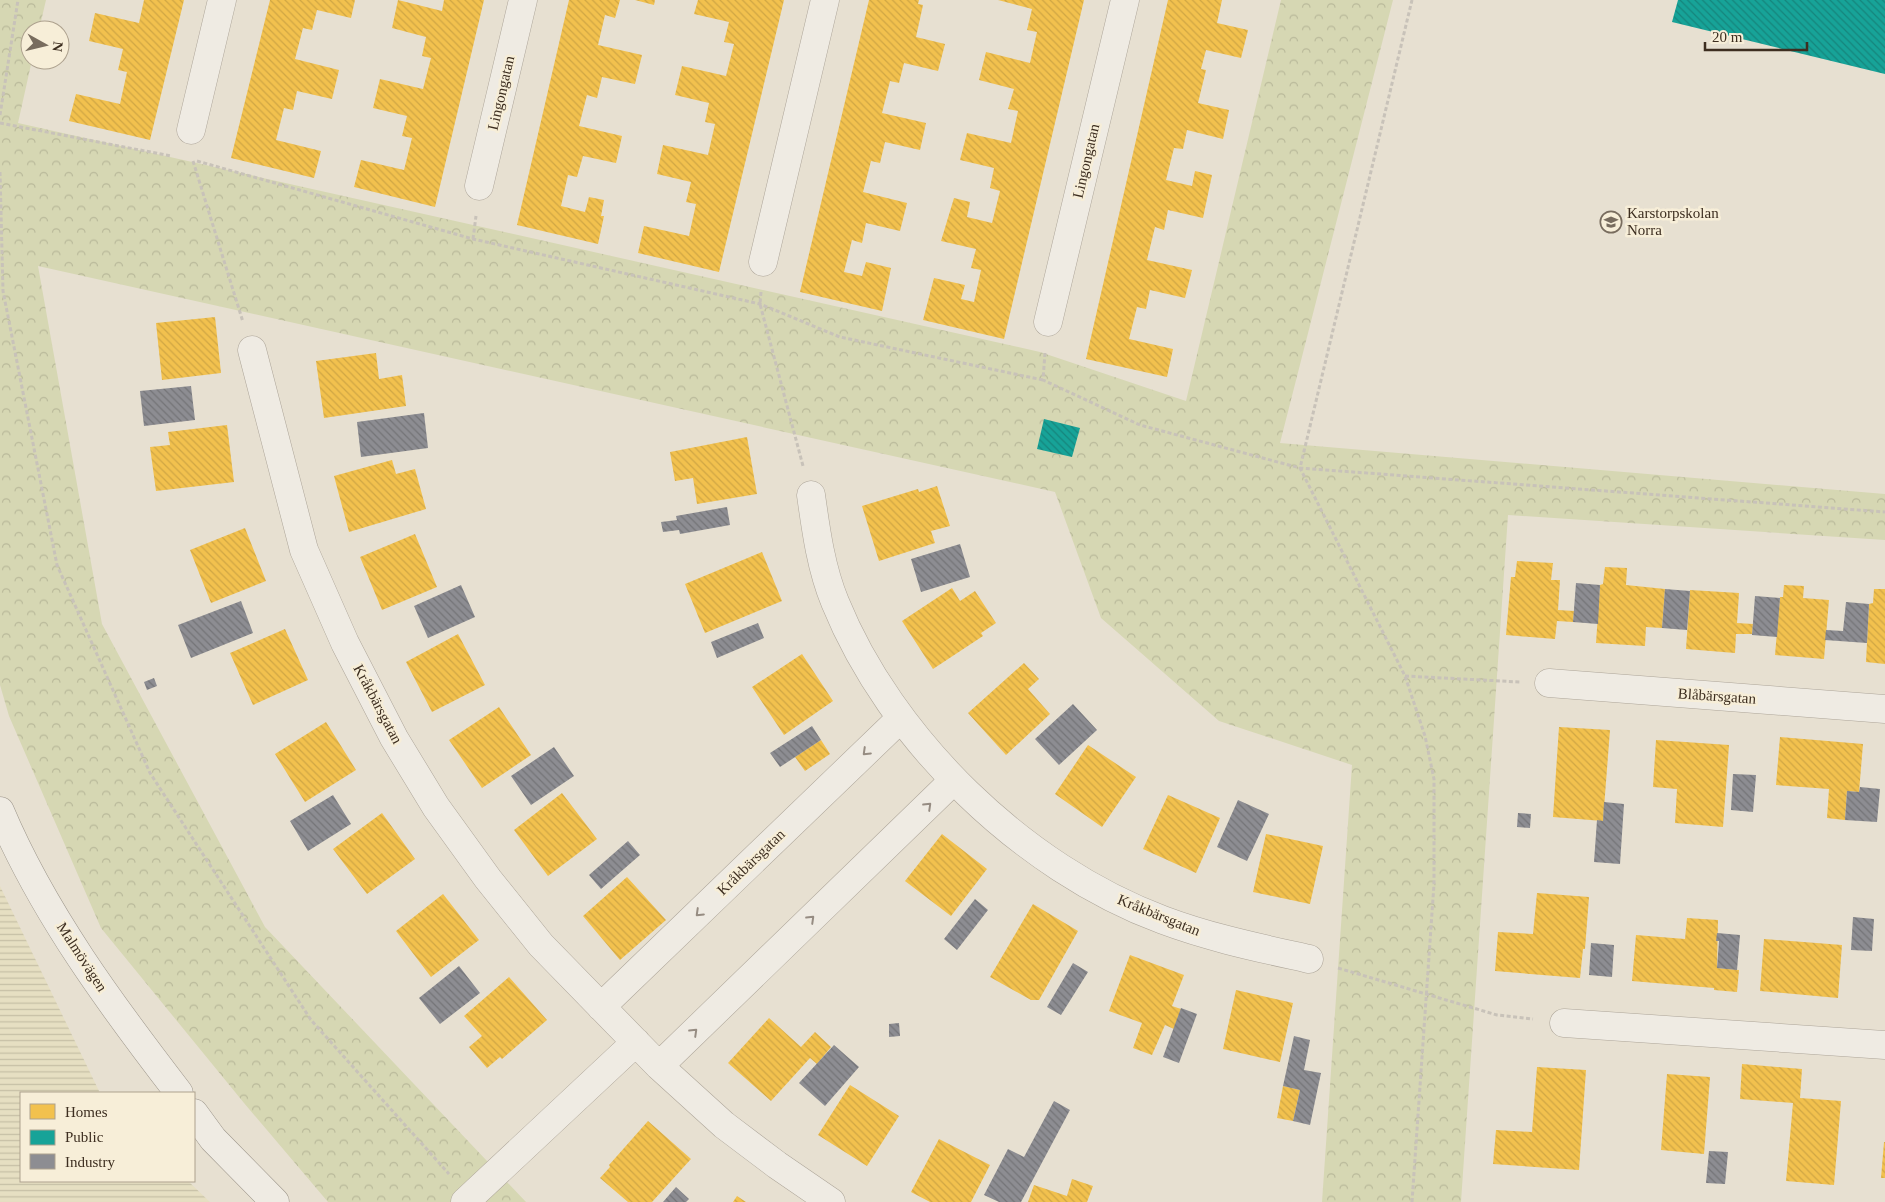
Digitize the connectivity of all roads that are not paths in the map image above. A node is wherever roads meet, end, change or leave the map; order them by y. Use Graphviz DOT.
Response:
graph roads {
  1 [pos="222,0"];
  2 [pos="523,0"];
  3 [pos="825,0"];
  4 [pos="1125,0"];
  5 [pos="192,130"];
  6 [pos="479,186"];
  7 [pos="763,262"];
  8 [pos="1048,322"];
  9 [pos="252,350"];
  10 [pos="811,495"];
  11 [pos="1549,683"];
  12 [pos="1885,709"];
  13 [pos="901,718"];
  14 [pos="954,780"];
  15 [pos="0,811"];
  16 [pos="1309,959"];
  17 [pos="602,1007"];
  18 [pos="1564,1023"];
  19 [pos="636,1042"];
  20 [pos="1885,1045"];
  21 [pos="659,1066"];
  22 [pos="178,1092"];
  23 [pos="195,1114"];
  24 [pos="468,1200"];
  25 [pos="275,1202"];
  26 [pos="831,1202"];
  1 -- 5 [label="street"];
  2 -- 6 [label="street, Lingongatan"];
  3 -- 7 [label="street"];
  4 -- 8 [label="street, Lingongatan"];
  9 -- 17 [label="street, Kråkbärsgatan"];
  10 -- 13 [label="street, Kråkbärsgatan"];
  11 -- 12 [label="street, Blåbärsgatan"];
  13 -- 14 [label="street, Kråkbärsgatan"];
  13 -- 17 [label="street, Kråkbärsgatan, one-way"];
  14 -- 16 [label="street, Kråkbärsgatan"];
  21 -- 14 [label="street, one-way"];
  15 -- 22 [label="street, Malmövägen"];
  17 -- 19 [label="street, Kråkbärsgatan"];
  18 -- 20 [label="street"];
  19 -- 21 [label="street, Kråkbärsgatan"];
  19 -- 24 [label="street"];
  21 -- 26 [label="street, Kråkbärsgatan"];
  23 -- 25 [label="street"];
}
